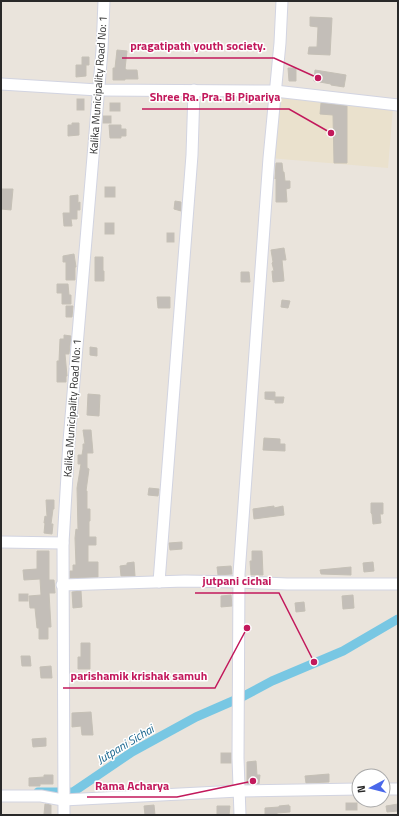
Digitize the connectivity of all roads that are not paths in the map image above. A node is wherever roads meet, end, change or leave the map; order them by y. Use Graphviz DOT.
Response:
graph roads {
  1 [pos="104,1"];
  2 [pos="282,1"];
  3 [pos="1,84"];
  4 [pos="98,90"];
  5 [pos="194,90"];
  6 [pos="275,91"];
  7 [pos="398,105"];
  8 [pos="1,542"];
  9 [pos="63,543"];
  10 [pos="159,582"];
  11 [pos="239,582"];
  12 [pos="398,584"];
  13 [pos="62,585"];
  14 [pos="351,790"];
  15 [pos="239,791"];
  16 [pos="1,796"];
  17 [pos="63,800"];
  18 [pos="64,815"];
  19 [pos="240,815"];
  1 -- 4 [label="street, Kalika Municipality Road No: 1"];
  2 -- 6 [label="street"];
  3 -- 4 [label="street"];
  4 -- 5 [label="street"];
  4 -- 9 [label="street, Kalika Municipality Road No: 1"];
  5 -- 6 [label="street"];
  5 -- 10 [label="street"];
  6 -- 7 [label="street"];
  6 -- 11 [label="street"];
  8 -- 9 [label="street"];
  9 -- 13 [label="street, Kalika Municipality Road No: 1"];
  10 -- 11 [label="street"];
  10 -- 13 [label="street"];
  11 -- 12 [label="street"];
  11 -- 15 [label="street"];
  13 -- 17 [label="street, Kalika Municipality Road No: 1"];
  14 -- 15 [label="street"];
  15 -- 17 [label="street"];
  15 -- 19 [label="street"];
  16 -- 17 [label="street"];
  17 -- 18 [label="street, Kalika Municipality Road No: 1"];
}
